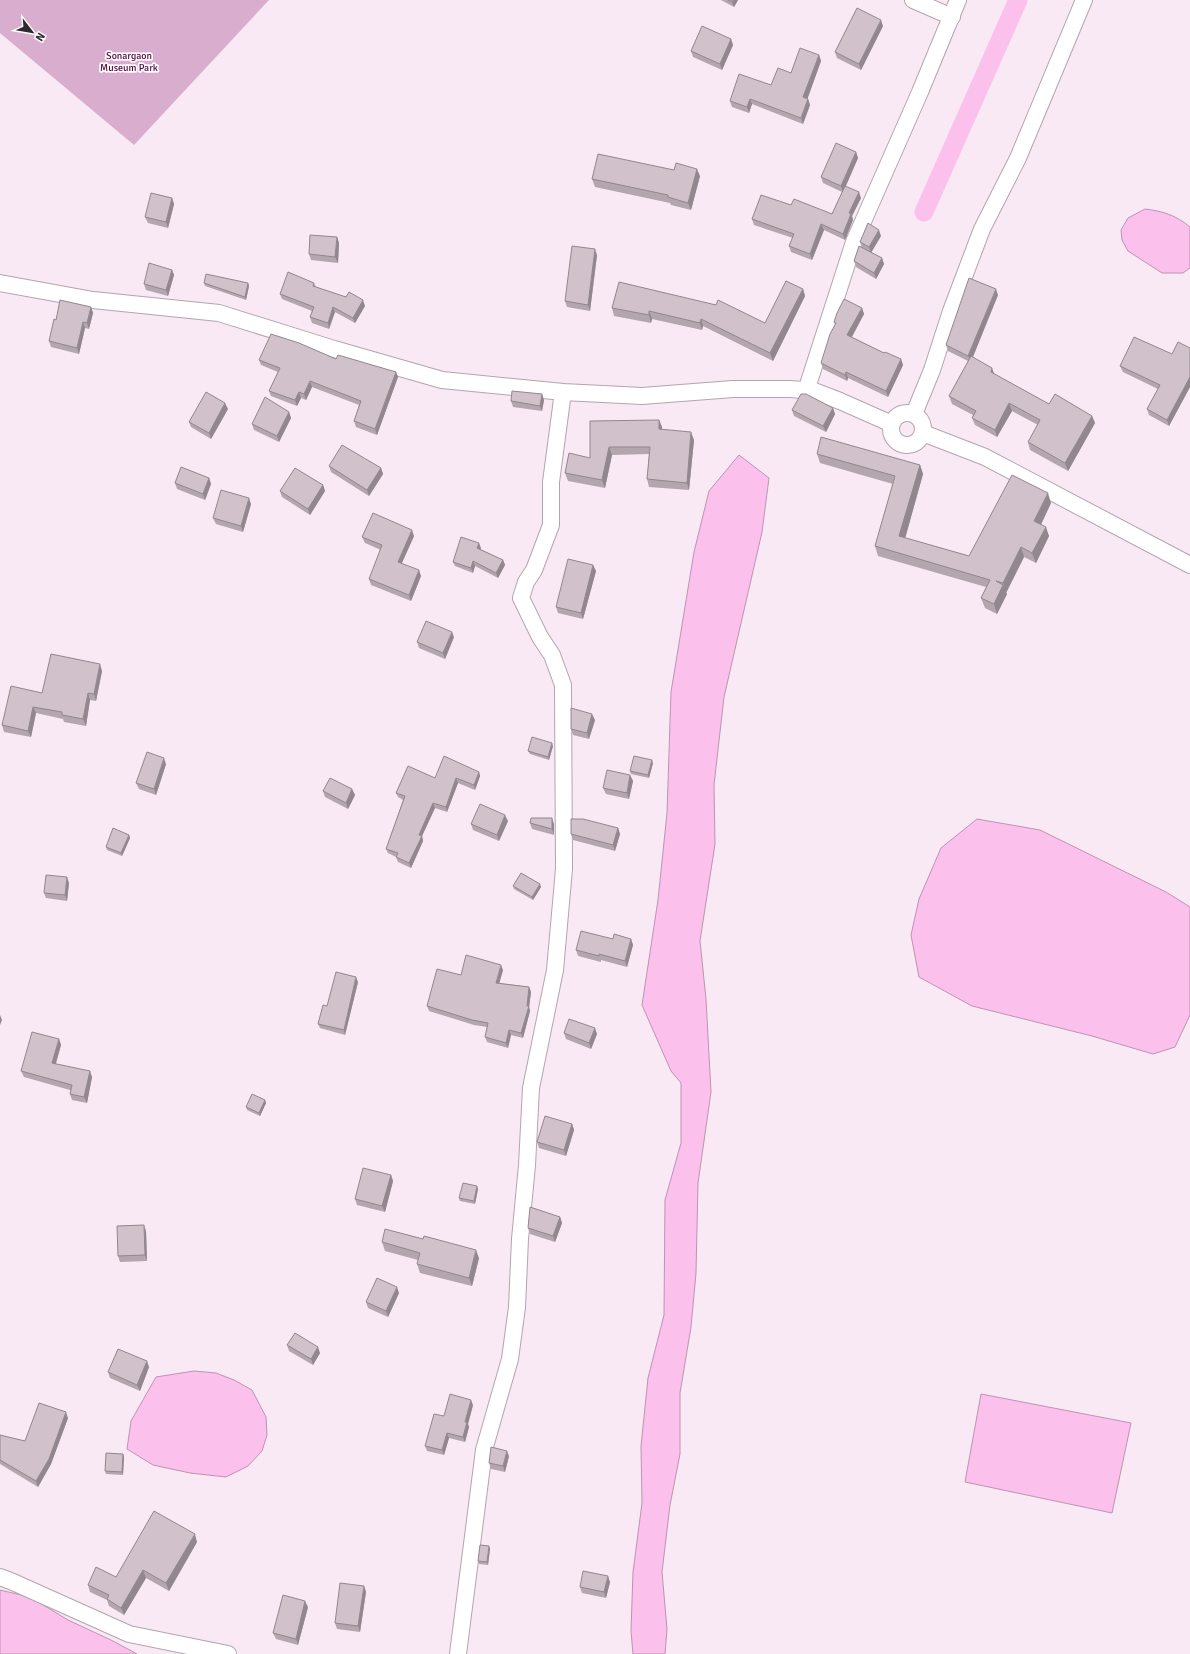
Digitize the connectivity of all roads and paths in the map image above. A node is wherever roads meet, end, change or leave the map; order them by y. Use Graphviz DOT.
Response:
graph roads {
  1 [pos="913,0"];
  2 [pos="958,0"];
  3 [pos="1084,0"];
  4 [pos="952,17"];
  5 [pos="0,283"];
  6 [pos="806,391"];
  7 [pos="563,392"];
  8 [pos="914,414"];
  9 [pos="892,424"];
  10 [pos="923,433"];
  11 [pos="1190,565"];
  12 [pos="0,1577"];
  13 [pos="228,1654"];
  14 [pos="458,1654"];
  1 -- 4 [label="street"];
  2 -- 4 [label="street"];
  3 -- 8 [label="street"];
  4 -- 6 [label="street"];
  5 -- 7 [label="street"];
  6 -- 7 [label="street"];
  6 -- 9 [label="street"];
  7 -- 14 [label="street"];
  8 -- 9 [label="street"];
  8 -- 10 [label="street"];
  9 -- 10 [label="street"];
  10 -- 11 [label="street"];
  12 -- 13 [label="street"];
}
